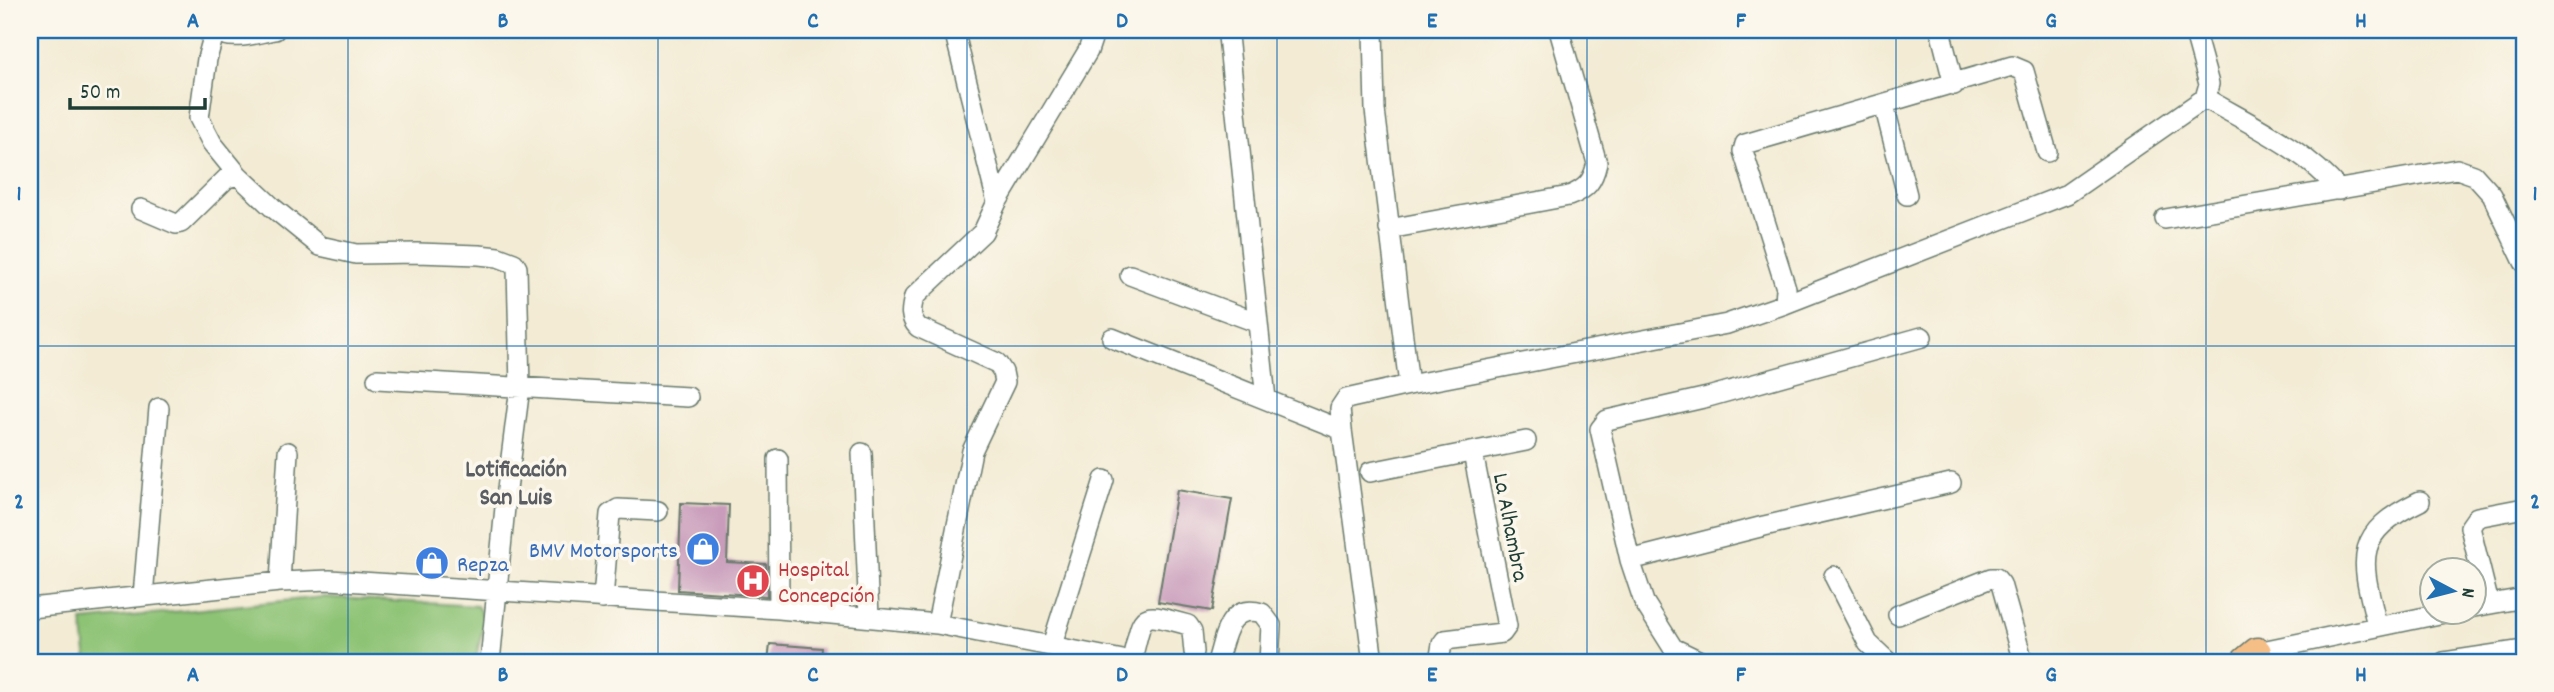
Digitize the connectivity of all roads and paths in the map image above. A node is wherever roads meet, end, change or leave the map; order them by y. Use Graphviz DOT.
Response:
graph roads {
  1 [pos="215,30"];
  2 [pos="275,30"];
  3 [pos="954,30"];
  4 [pos="1095,30"];
  5 [pos="1373,30"];
  6 [pos="1559,30"];
  7 [pos="1940,30"];
  8 [pos="2194,30"];
  9 [pos="1228,36"];
  10 [pos="1954,85"];
  11 [pos="2205,98"];
  12 [pos="1884,105"];
  13 [pos="2046,152"];
  14 [pos="238,176"];
  15 [pos="2339,190"];
  16 [pos="1907,195"];
  17 [pos="998,202"];
  18 [pos="141,209"];
  19 [pos="2165,219"];
  20 [pos="1389,229"];
  21 [pos="2524,262"];
  22 [pos="1130,275"];
  23 [pos="1785,304"];
  24 [pos="1256,322"];
  25 [pos="1922,337"];
  26 [pos="1112,338"];
  27 [pos="377,379"];
  28 [pos="1409,385"];
  29 [pos="520,387"];
  30 [pos="688,397"];
  31 [pos="1266,399"];
  32 [pos="159,408"];
  33 [pos="1342,430"];
  34 [pos="1526,441"];
  35 [pos="288,453"];
  36 [pos="862,453"];
  37 [pos="1473,453"];
  38 [pos="778,459"];
  39 [pos="1370,472"];
  40 [pos="1104,480"];
  41 [pos="1951,483"];
  42 [pos="2420,501"];
  43 [pos="2524,508"];
  44 [pos="658,511"];
  45 [pos="2474,556"];
  46 [pos="1630,560"];
  47 [pos="1834,576"];
  48 [pos="280,582"];
  49 [pos="497,590"];
  50 [pos="143,596"];
  51 [pos="603,598"];
  52 [pos="2524,598"];
  53 [pos="2488,604"];
  54 [pos="31,605"];
  55 [pos="779,609"];
  56 [pos="1898,615"];
  57 [pos="869,617"];
  58 [pos="2418,617"];
  59 [pos="937,624"];
  60 [pos="2377,625"];
  61 [pos="1052,645"];
  62 [pos="2524,650"];
  63 [pos="1194,652"];
  64 [pos="2251,657"];
  65 [pos="490,662"];
  66 [pos="1132,662"];
  67 [pos="1217,662"];
  68 [pos="1269,662"];
  69 [pos="1373,662"];
  70 [pos="1439,662"];
  71 [pos="1702,662"];
  72 [pos="1888,662"];
  73 [pos="2023,662"];
  74 [pos="2444,662"];
  1 -- 2 [label="street"];
  1 -- 14 [label="street"];
  3 -- 17 [label="street"];
  4 -- 17 [label="street"];
  5 -- 20 [label="street"];
  6 -- 20 [label="street"];
  7 -- 10 [label="street"];
  8 -- 11 [label="street"];
  9 -- 24 [label="street"];
  10 -- 12 [label="street"];
  10 -- 13 [label="street"];
  11 -- 15 [label="street"];
  11 -- 23 [label="street"];
  12 -- 16 [label="street"];
  12 -- 23 [label="street"];
  14 -- 18 [label="street"];
  14 -- 29 [label="street"];
  15 -- 19 [label="street"];
  15 -- 21 [label="street"];
  17 -- 59 [label="street"];
  20 -- 28 [label="street"];
  22 -- 24 [label="street"];
  23 -- 28 [label="street"];
  24 -- 31 [label="street"];
  25 -- 46 [label="street"];
  26 -- 31 [label="street"];
  27 -- 29 [label="street"];
  28 -- 33 [label="street"];
  29 -- 30 [label="street"];
  29 -- 49 [label="street"];
  31 -- 33 [label="street"];
  32 -- 50 [label="street"];
  33 -- 69 [label="street"];
  34 -- 37 [label="street"];
  35 -- 48 [label="street"];
  36 -- 57 [label="street"];
  37 -- 39 [label="street, La Alhambra"];
  37 -- 70 [label="street, La Alhambra"];
  38 -- 55 [label="street"];
  40 -- 61 [label="street"];
  41 -- 46 [label="street"];
  42 -- 60 [label="street"];
  43 -- 45 [label="street"];
  44 -- 51 [label="street"];
  46 -- 71 [label="street"];
  47 -- 72 [label="street"];
  48 -- 49 [label="street"];
  48 -- 50 [label="street"];
  49 -- 51 [label="street"];
  49 -- 65 [label="street"];
  50 -- 54 [label="street"];
  51 -- 55 [label="street"];
  52 -- 53 [label="street"];
  55 -- 57 [label="street"];
  56 -- 73 [label="street"];
  57 -- 59 [label="street"];
  58 -- 60 [label="street"];
  59 -- 61 [label="street"];
  60 -- 64 [label="street"];
  61 -- 66 [label="street"];
  62 -- 74 [label="street"];
  63 -- 66 [label="street"];
  67 -- 68 [label="street"];
}
